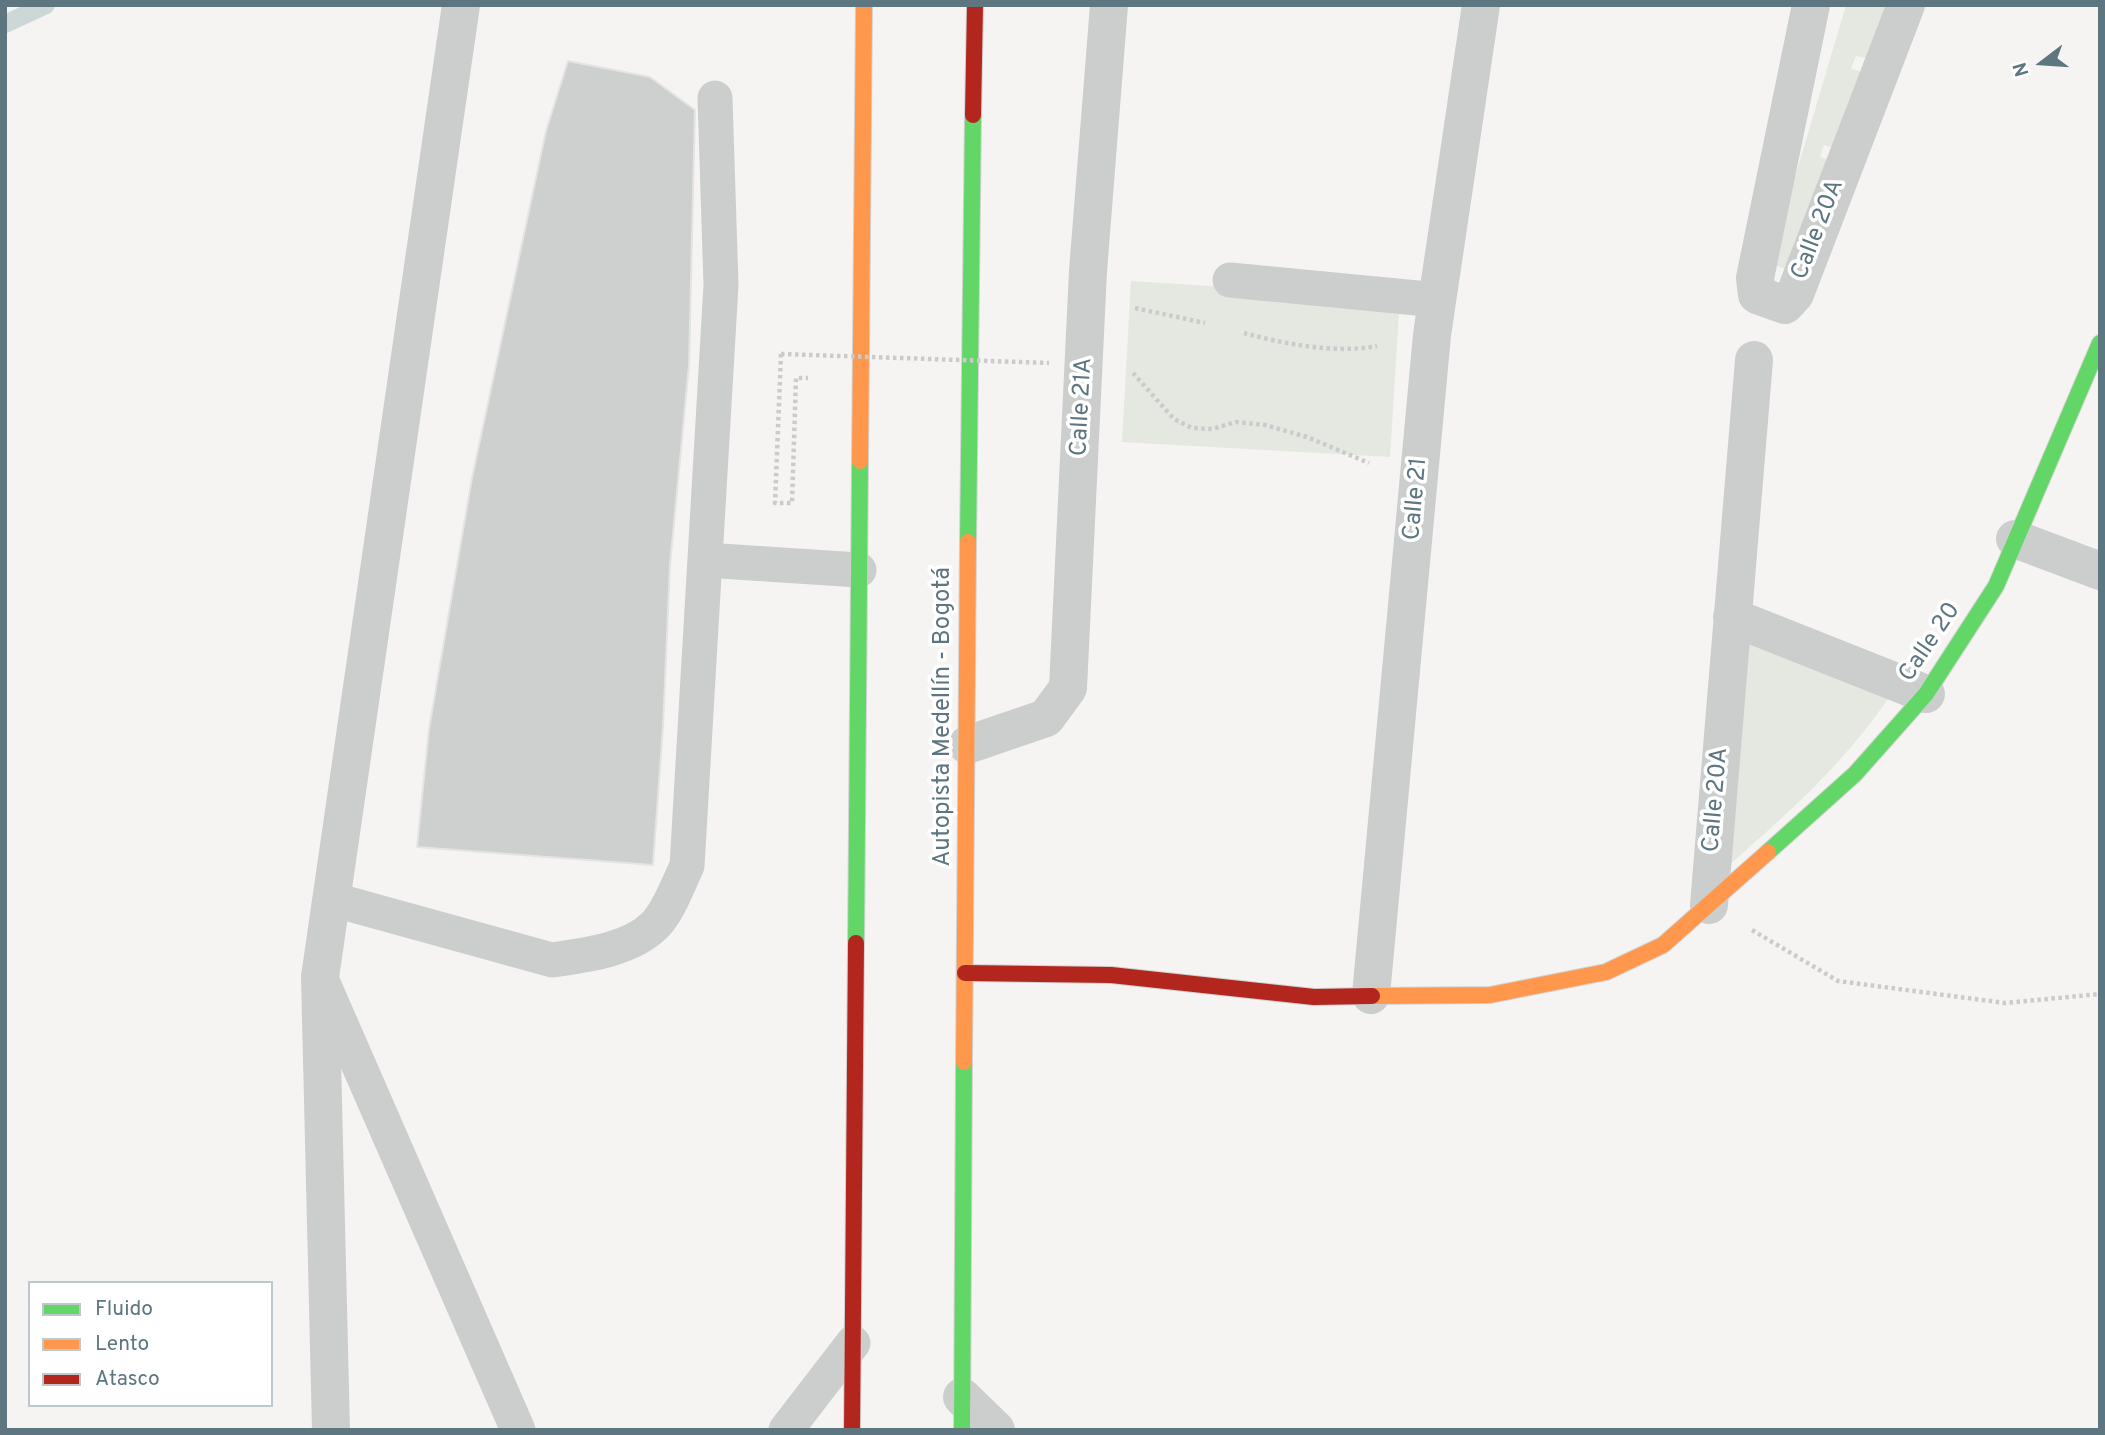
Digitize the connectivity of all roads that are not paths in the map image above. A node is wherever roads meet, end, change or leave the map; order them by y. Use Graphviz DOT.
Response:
graph roads {
  1 [pos="461,5"];
  2 [pos="864,5"];
  3 [pos="975,5"];
  4 [pos="1109,5"];
  5 [pos="1481,5"];
  6 [pos="1811,5"];
  7 [pos="1906,5"];
  8 [pos="715,98"];
  9 [pos="1230,280"];
  10 [pos="1438,300"];
  11 [pos="2100,343"];
  12 [pos="1754,360"];
  13 [pos="2015,539"];
  14 [pos="705,560"];
  15 [pos="859,570"];
  16 [pos="2100,571"];
  17 [pos="1732,617"];
  18 [pos="1926,694"];
  19 [pos="967,745"];
  20 [pos="331,899"];
  21 [pos="1709,905"];
  22 [pos="965,973"];
  23 [pos="320,977"];
  24 [pos="1371,995"];
  25 [pos="853,1343"];
  26 [pos="962,1413"];
  27 [pos="331,1430"];
  28 [pos="518,1430"];
  29 [pos="786,1430"];
  30 [pos="852,1430"];
  31 [pos="996,1430"];
  1 -- 20 [label="street"];
  2 -- 15 [label="main road"];
  3 -- 19 [label="main road, Autopista Medellín - Bogotá"];
  4 -- 19 [label="street, Calle 21A"];
  5 -- 10 [label="street, Calle 21"];
  6 -- 7 [label="street, Calle 20A"];
  8 -- 14 [label="lane"];
  9 -- 10 [label="lane"];
  10 -- 24 [label="street, Calle 21"];
  11 -- 13 [label="main road, Calle 20"];
  12 -- 17 [label="street, Calle 20A"];
  13 -- 16 [label="street"];
  13 -- 18 [label="main road, Calle 20"];
  14 -- 15 [label="lane"];
  14 -- 20 [label="lane"];
  15 -- 25 [label="main road"];
  17 -- 18 [label="street"];
  17 -- 21 [label="street, Calle 20A"];
  18 -- 21 [label="main road, Calle 20"];
  19 -- 22 [label="main road, Autopista Medellín - Bogotá"];
  20 -- 23 [label="street"];
  21 -- 24 [label="main road, Calle 20"];
  22 -- 24 [label="main road, Calle 20"];
  22 -- 26 [label="main road, Autopista Medellín - Bogotá"];
  23 -- 27 [label="street"];
  23 -- 28 [label="lane"];
  25 -- 29 [label="lane"];
  25 -- 30 [label="main road"];
  26 -- 31 [label="street"];
}
